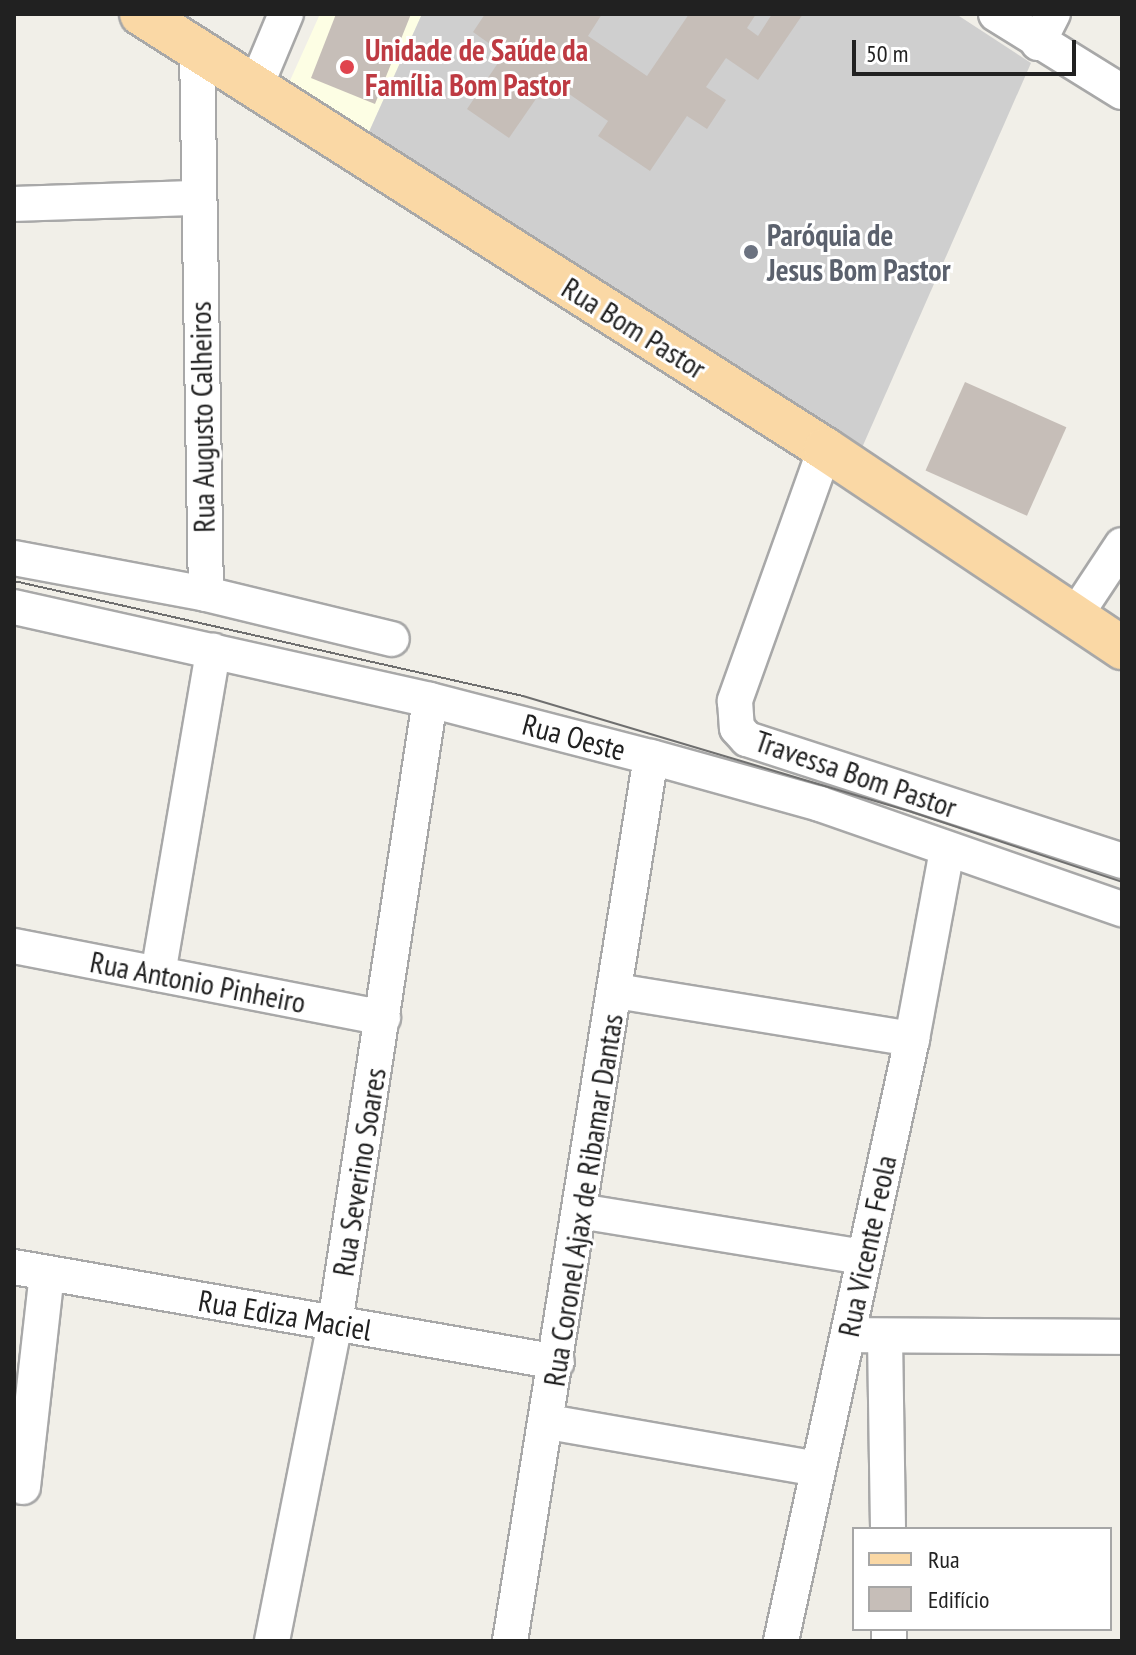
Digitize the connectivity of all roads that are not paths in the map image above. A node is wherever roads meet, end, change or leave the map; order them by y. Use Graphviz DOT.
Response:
graph roads {
  1 [pos="141,14"];
  2 [pos="286,14"];
  3 [pos="996,14"];
  4 [pos="1046,28"];
  5 [pos="197,48"];
  6 [pos="255,88"];
  7 [pos="1122,92"];
  8 [pos="198,198"];
  9 [pos="14,204"];
  10 [pos="825,449"];
  11 [pos="1122,545"];
  12 [pos="14,558"];
  13 [pos="206,594"];
  14 [pos="14,607"];
  15 [pos="1075,616"];
  16 [pos="392,639"];
  17 [pos="1122,648"];
  18 [pos="213,651"];
  19 [pos="430,700"];
  20 [pos="651,757"];
  21 [pos="947,850"];
  22 [pos="1122,861"];
  23 [pos="1122,909"];
  24 [pos="14,946"];
  25 [pos="158,974"];
  26 [pos="616,991"];
  27 [pos="383,1018"];
  28 [pos="912,1039"];
  29 [pos="579,1211"];
  30 [pos="862,1257"];
  31 [pos="30,1271"];
  32 [pos="335,1323"];
  33 [pos="848,1335"];
  34 [pos="885,1337"];
  35 [pos="1122,1337"];
  36 [pos="557,1362"];
  37 [pos="548,1422"];
  38 [pos="817,1469"];
  39 [pos="23,1487"];
  40 [pos="888,1527"];
  41 [pos="515,1640"];
  42 [pos="272,1641"];
  43 [pos="781,1641"];
  1 -- 5 [label="main road, Rua Bom Pastor"];
  2 -- 6 [label="street"];
  3 -- 4 [label="street"];
  4 -- 7 [label="street"];
  5 -- 6 [label="main road, Rua Bom Pastor"];
  5 -- 8 [label="street, Rua Augusto Calheiros"];
  6 -- 10 [label="main road, Rua Bom Pastor"];
  8 -- 9 [label="street"];
  8 -- 13 [label="street, Rua Augusto Calheiros"];
  10 -- 15 [label="main road, Rua Bom Pastor"];
  10 -- 22 [label="street, Travessa Bom Pastor"];
  11 -- 15 [label="street"];
  12 -- 13 [label="street"];
  13 -- 16 [label="street"];
  14 -- 18 [label="street, Rua Oeste"];
  15 -- 17 [label="main road, Rua Bom Pastor"];
  18 -- 19 [label="street, Rua Oeste"];
  18 -- 25 [label="street"];
  19 -- 20 [label="street, Rua Oeste"];
  19 -- 27 [label="street, Rua Severino Soares"];
  20 -- 21 [label="street, Rua Oeste"];
  20 -- 26 [label="street, Rua Coronel Ajax de Ribamar Dantas"];
  21 -- 23 [label="street, Rua Oeste"];
  21 -- 28 [label="street, Rua Vicente Feola"];
  24 -- 25 [label="street, Rua Antonio Pinheiro"];
  25 -- 27 [label="street, Rua Antonio Pinheiro"];
  26 -- 28 [label="street"];
  26 -- 29 [label="street, Rua Coronel Ajax de Ribamar Dantas"];
  27 -- 32 [label="street, Rua Severino Soares"];
  28 -- 30 [label="street, Rua Vicente Feola"];
  29 -- 30 [label="street"];
  29 -- 36 [label="street, Rua Coronel Ajax de Ribamar Dantas"];
  30 -- 33 [label="street, Rua Vicente Feola"];
  31 -- 32 [label="street, Rua Ediza Maciel"];
  31 -- 39 [label="street"];
  32 -- 36 [label="street, Rua Ediza Maciel"];
  32 -- 42 [label="street, Rua Severino Soares"];
  33 -- 34 [label="street"];
  33 -- 38 [label="street, Rua Vicente Feola"];
  34 -- 35 [label="street"];
  34 -- 40 [label="street"];
  36 -- 37 [label="street, Rua Coronel Ajax de Ribamar Dantas"];
  37 -- 38 [label="street"];
  37 -- 41 [label="street, Rua Coronel Ajax de Ribamar Dantas"];
  38 -- 43 [label="street, Rua Vicente Feola"];
}
